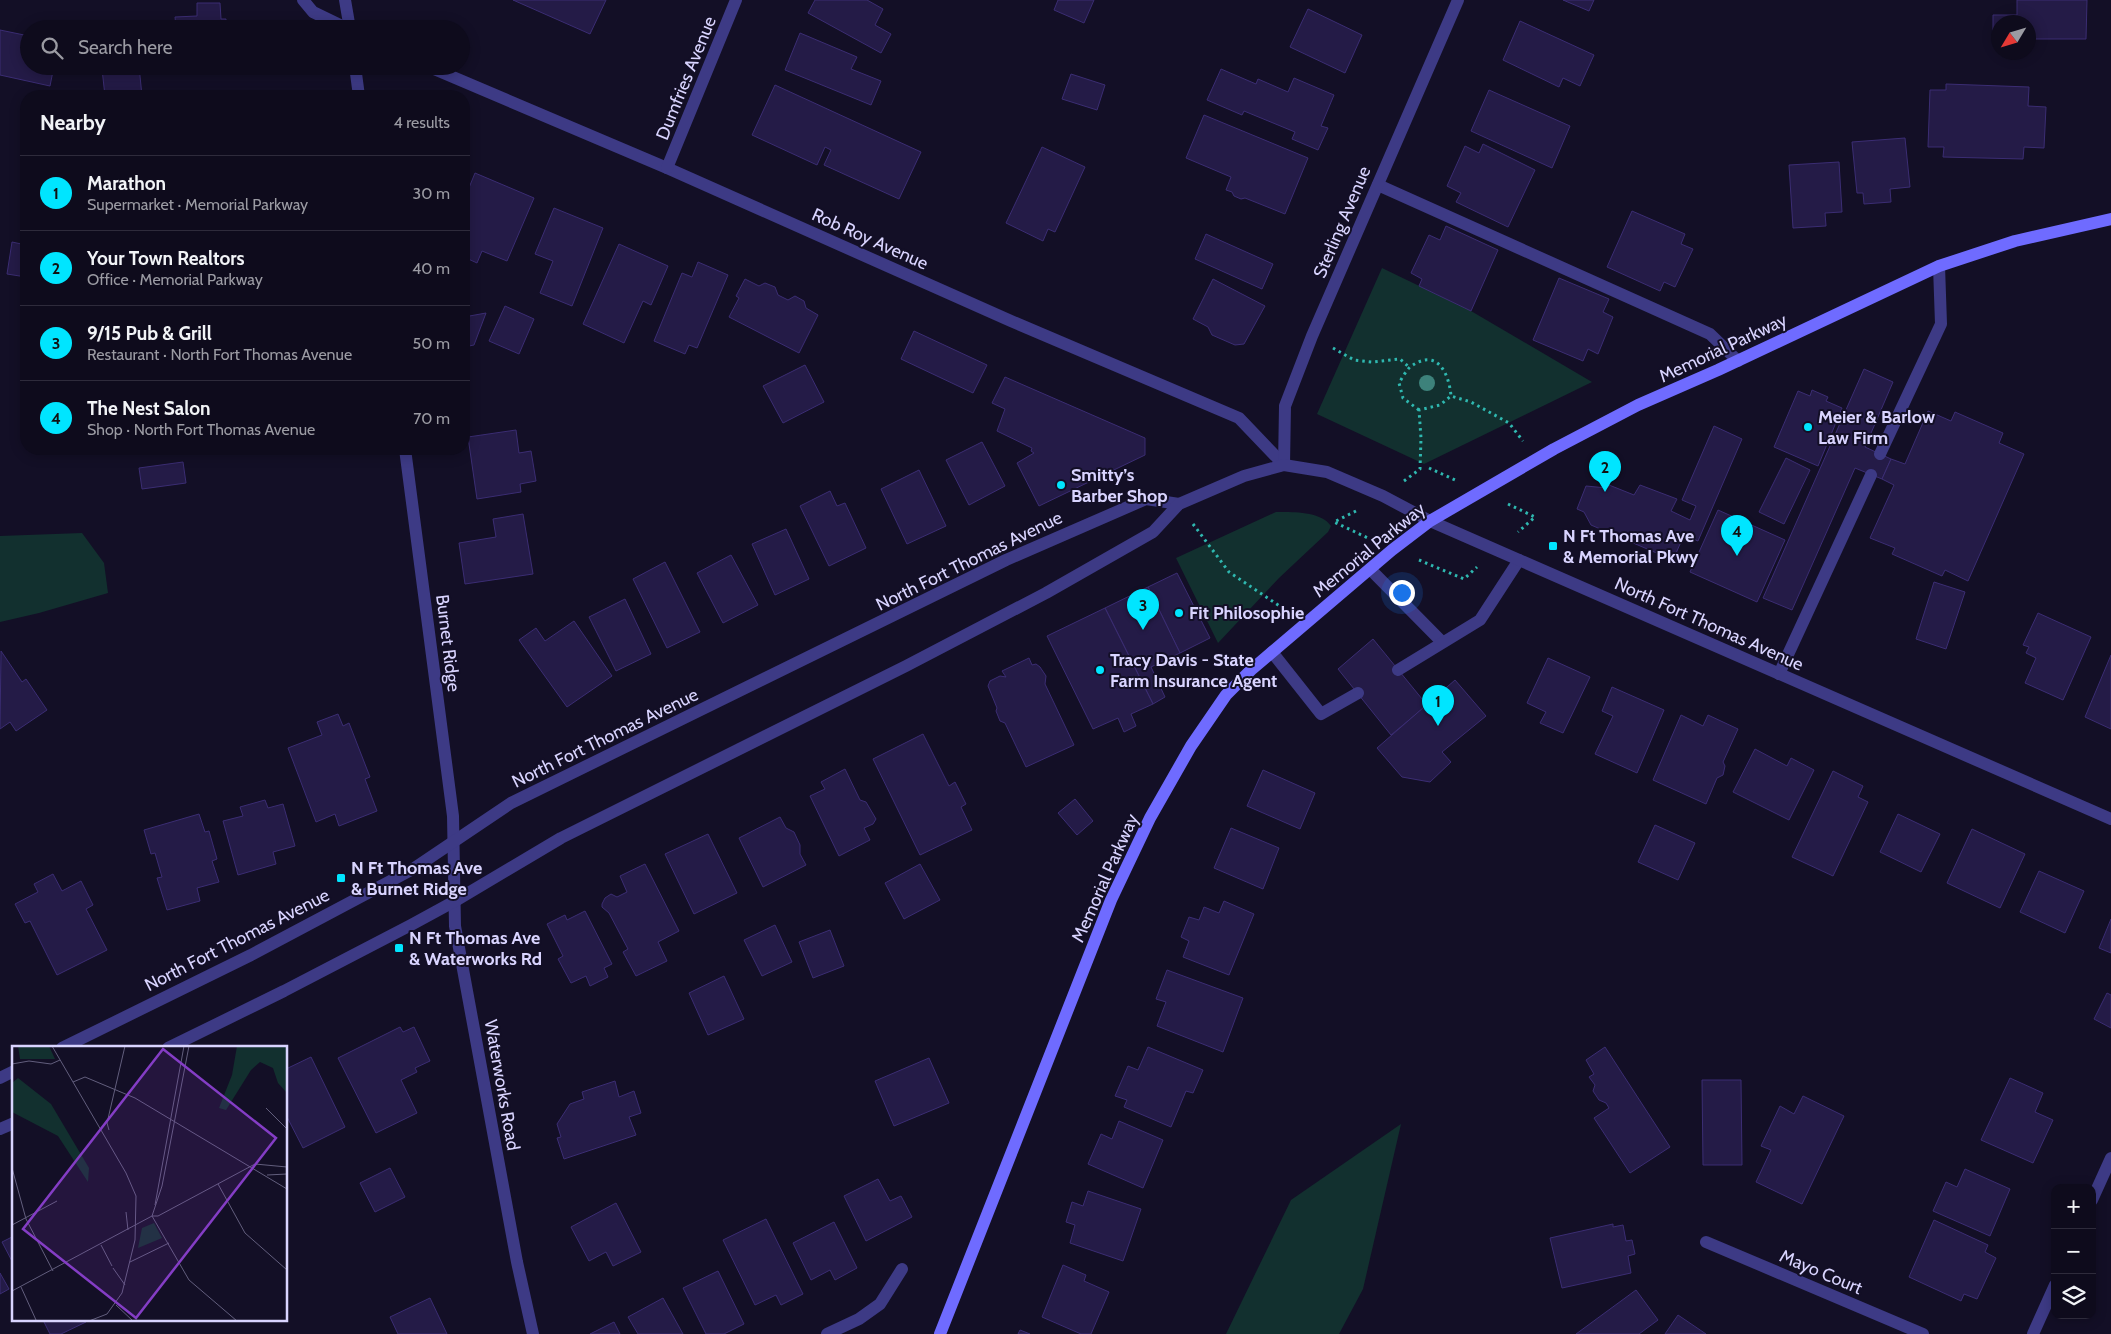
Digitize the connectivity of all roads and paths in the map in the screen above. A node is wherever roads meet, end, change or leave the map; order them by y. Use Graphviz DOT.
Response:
graph roads {
  1 [pos="303,0"];
  2 [pos="345,0"];
  3 [pos="736,0"];
  4 [pos="1458,0"];
  5 [pos="330,20"];
  6 [pos="348,20"];
  7 [pos="356,75"];
  8 [pos="448,75"];
  9 [pos="358,90"];
  10 [pos="667,168"];
  11 [pos="1378,185"];
  12 [pos="2111,219"];
  13 [pos="1939,266"];
  14 [pos="1312,336"];
  15 [pos="1738,361"];
  16 [pos="1410,368"];
  17 [pos="1451,396"];
  18 [pos="1419,410"];
  19 [pos="1880,454"];
  20 [pos="406,455"];
  21 [pos="1538,459"];
  22 [pos="1284,464"];
  23 [pos="1420,469"];
  24 [pos="1871,475"];
  25 [pos="1179,504"];
  26 [pos="1430,521"];
  27 [pos="1519,560"];
  28 [pos="1370,569"];
  29 [pos="1305,625"];
  30 [pos="1442,642"];
  31 [pos="1272,652"];
  32 [pos="1398,670"];
  33 [pos="1779,674"];
  34 [pos="1358,693"];
  35 [pos="2111,819"];
  36 [pos="454,841"];
  37 [pos="455,901"];
  38 [pos="66,1046"];
  39 [pos="172,1046"];
  40 [pos="12,1072"];
  41 [pos="0,1078"];
  42 [pos="12,1124"];
  43 [pos="0,1129"];
  44 [pos="2111,1158"];
  45 [pos="2096,1191"];
  46 [pos="1706,1242"];
  47 [pos="902,1269"];
  48 [pos="2051,1294"];
  49 [pos="533,1334"];
  50 [pos="827,1334"];
  51 [pos="940,1334"];
  52 [pos="1923,1334"];
  53 [pos="2033,1334"];
  1 -- 5 [label="street"];
  2 -- 6 [label="street"];
  3 -- 10 [label="street, Dumfries Avenue"];
  4 -- 11 [label="street, Sterling Avenue"];
  7 -- 9 [label="street"];
  8 -- 10 [label="street, Rob Roy Avenue"];
  10 -- 22 [label="street, Rob Roy Avenue"];
  11 -- 14 [label="street, Sterling Avenue"];
  11 -- 15 [label="street"];
  12 -- 13 [label="main road, Memorial Parkway"];
  13 -- 15 [label="main road, Memorial Parkway"];
  13 -- 19 [label="street"];
  14 -- 16 [label="path"];
  14 -- 22 [label="street, Sterling Avenue"];
  15 -- 21 [label="main road, Memorial Parkway"];
  16 -- 17 [label="path"];
  16 -- 18 [label="path"];
  17 -- 18 [label="path"];
  17 -- 21 [label="path"];
  18 -- 23 [label="path"];
  20 -- 36 [label="street, Burnet Ridge"];
  21 -- 26 [label="main road, Memorial Parkway"];
  22 -- 25 [label="street, North Fort Thomas Avenue"];
  22 -- 26 [label="street, North Fort Thomas Avenue"];
  24 -- 33 [label="street"];
  25 -- 29 [label="path"];
  25 -- 36 [label="street, North Fort Thomas Avenue"];
  25 -- 37 [label="street, North Fort Thomas Avenue"];
  26 -- 27 [label="street, North Fort Thomas Avenue"];
  26 -- 28 [label="main road, Memorial Parkway"];
  27 -- 30 [label="street"];
  27 -- 33 [label="street, North Fort Thomas Avenue"];
  28 -- 29 [label="main road, Memorial Parkway"];
  28 -- 30 [label="street"];
  29 -- 31 [label="main road, Memorial Parkway"];
  30 -- 32 [label="street"];
  31 -- 34 [label="street"];
  31 -- 51 [label="main road, Memorial Parkway"];
  33 -- 35 [label="street, North Fort Thomas Avenue"];
  36 -- 37 [label="street, Waterworks Road"];
  36 -- 38 [label="street, North Fort Thomas Avenue"];
  37 -- 39 [label="street, North Fort Thomas Avenue"];
  37 -- 49 [label="street, Waterworks Road"];
  40 -- 41 [label="street"];
  42 -- 43 [label="street"];
  44 -- 45 [label="street"];
  46 -- 52 [label="street, Mayo Court"];
  47 -- 50 [label="street"];
  48 -- 53 [label="street"];
}
